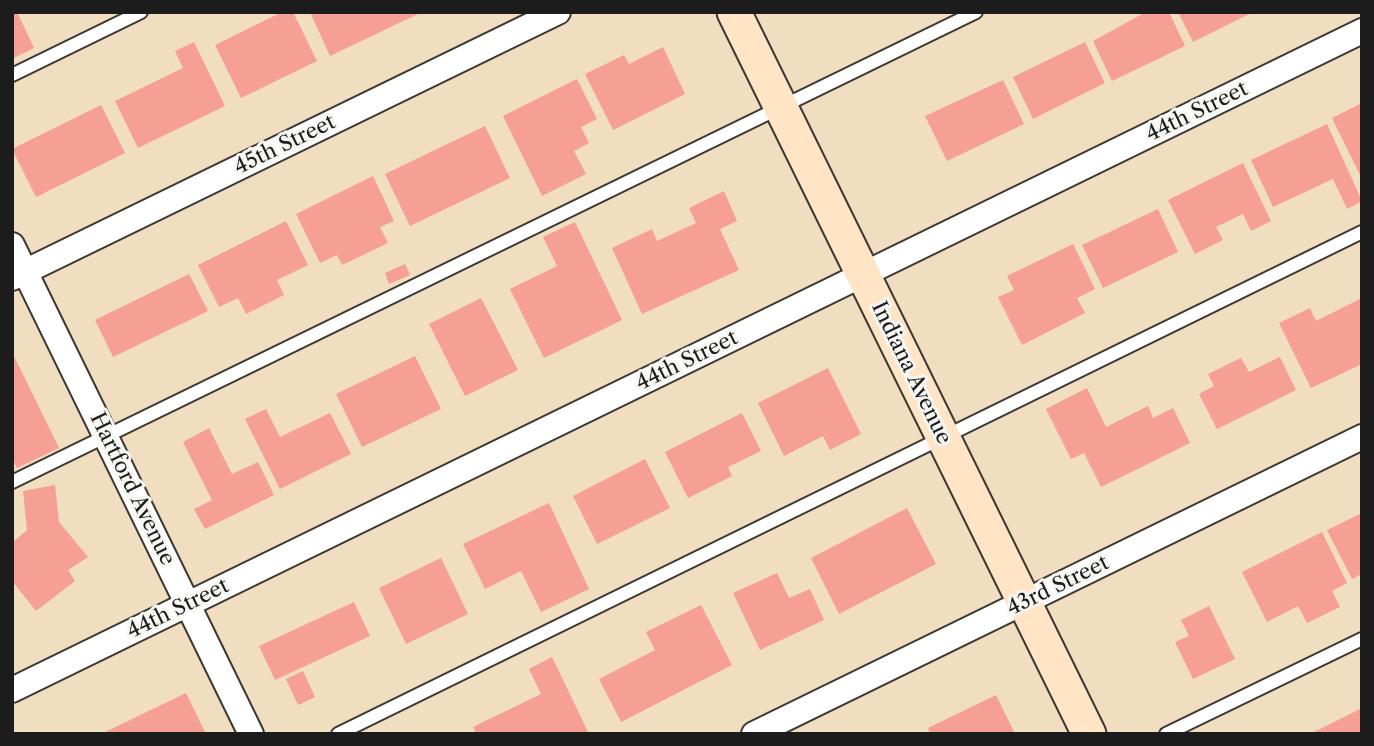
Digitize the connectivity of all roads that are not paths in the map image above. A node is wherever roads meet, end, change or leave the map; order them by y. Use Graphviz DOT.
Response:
graph roads {
  1 [pos="141,12"];
  2 [pos="558,12"];
  3 [pos="734,12"];
  4 [pos="976,12"];
  5 [pos="1362,31"];
  6 [pos="12,75"];
  7 [pos="781,106"];
  8 [pos="1362,232"];
  9 [pos="12,245"];
  10 [pos="19,275"];
  11 [pos="863,275"];
  12 [pos="105,436"];
  13 [pos="1362,437"];
  14 [pos="943,438"];
  15 [pos="12,482"];
  16 [pos="1024,602"];
  17 [pos="188,604"];
  18 [pos="1362,639"];
  19 [pos="12,690"];
  20 [pos="251,734"];
  21 [pos="338,734"];
  22 [pos="754,734"];
  23 [pos="1088,734"];
  24 [pos="1166,734"];
  1 -- 6 [label="lane"];
  2 -- 10 [label="street, 45th Street"];
  3 -- 7 [label="main road, Indiana Avenue"];
  4 -- 7 [label="lane"];
  5 -- 11 [label="street, 44th Street"];
  7 -- 11 [label="main road, Indiana Avenue"];
  7 -- 12 [label="lane"];
  8 -- 14 [label="lane"];
  9 -- 10 [label="street, Hartford Avenue"];
  10 -- 12 [label="street, Hartford Avenue"];
  11 -- 14 [label="main road, Indiana Avenue"];
  11 -- 17 [label="street, 44th Street"];
  12 -- 15 [label="lane"];
  12 -- 17 [label="street, Hartford Avenue"];
  13 -- 16 [label="street, 43rd Street"];
  14 -- 16 [label="main road, Indiana Avenue"];
  14 -- 21 [label="lane"];
  16 -- 22 [label="street, 43rd Street"];
  16 -- 23 [label="main road, Indiana Avenue"];
  17 -- 19 [label="street, 44th Street"];
  17 -- 20 [label="street, Hartford Avenue"];
  18 -- 24 [label="lane"];
}
